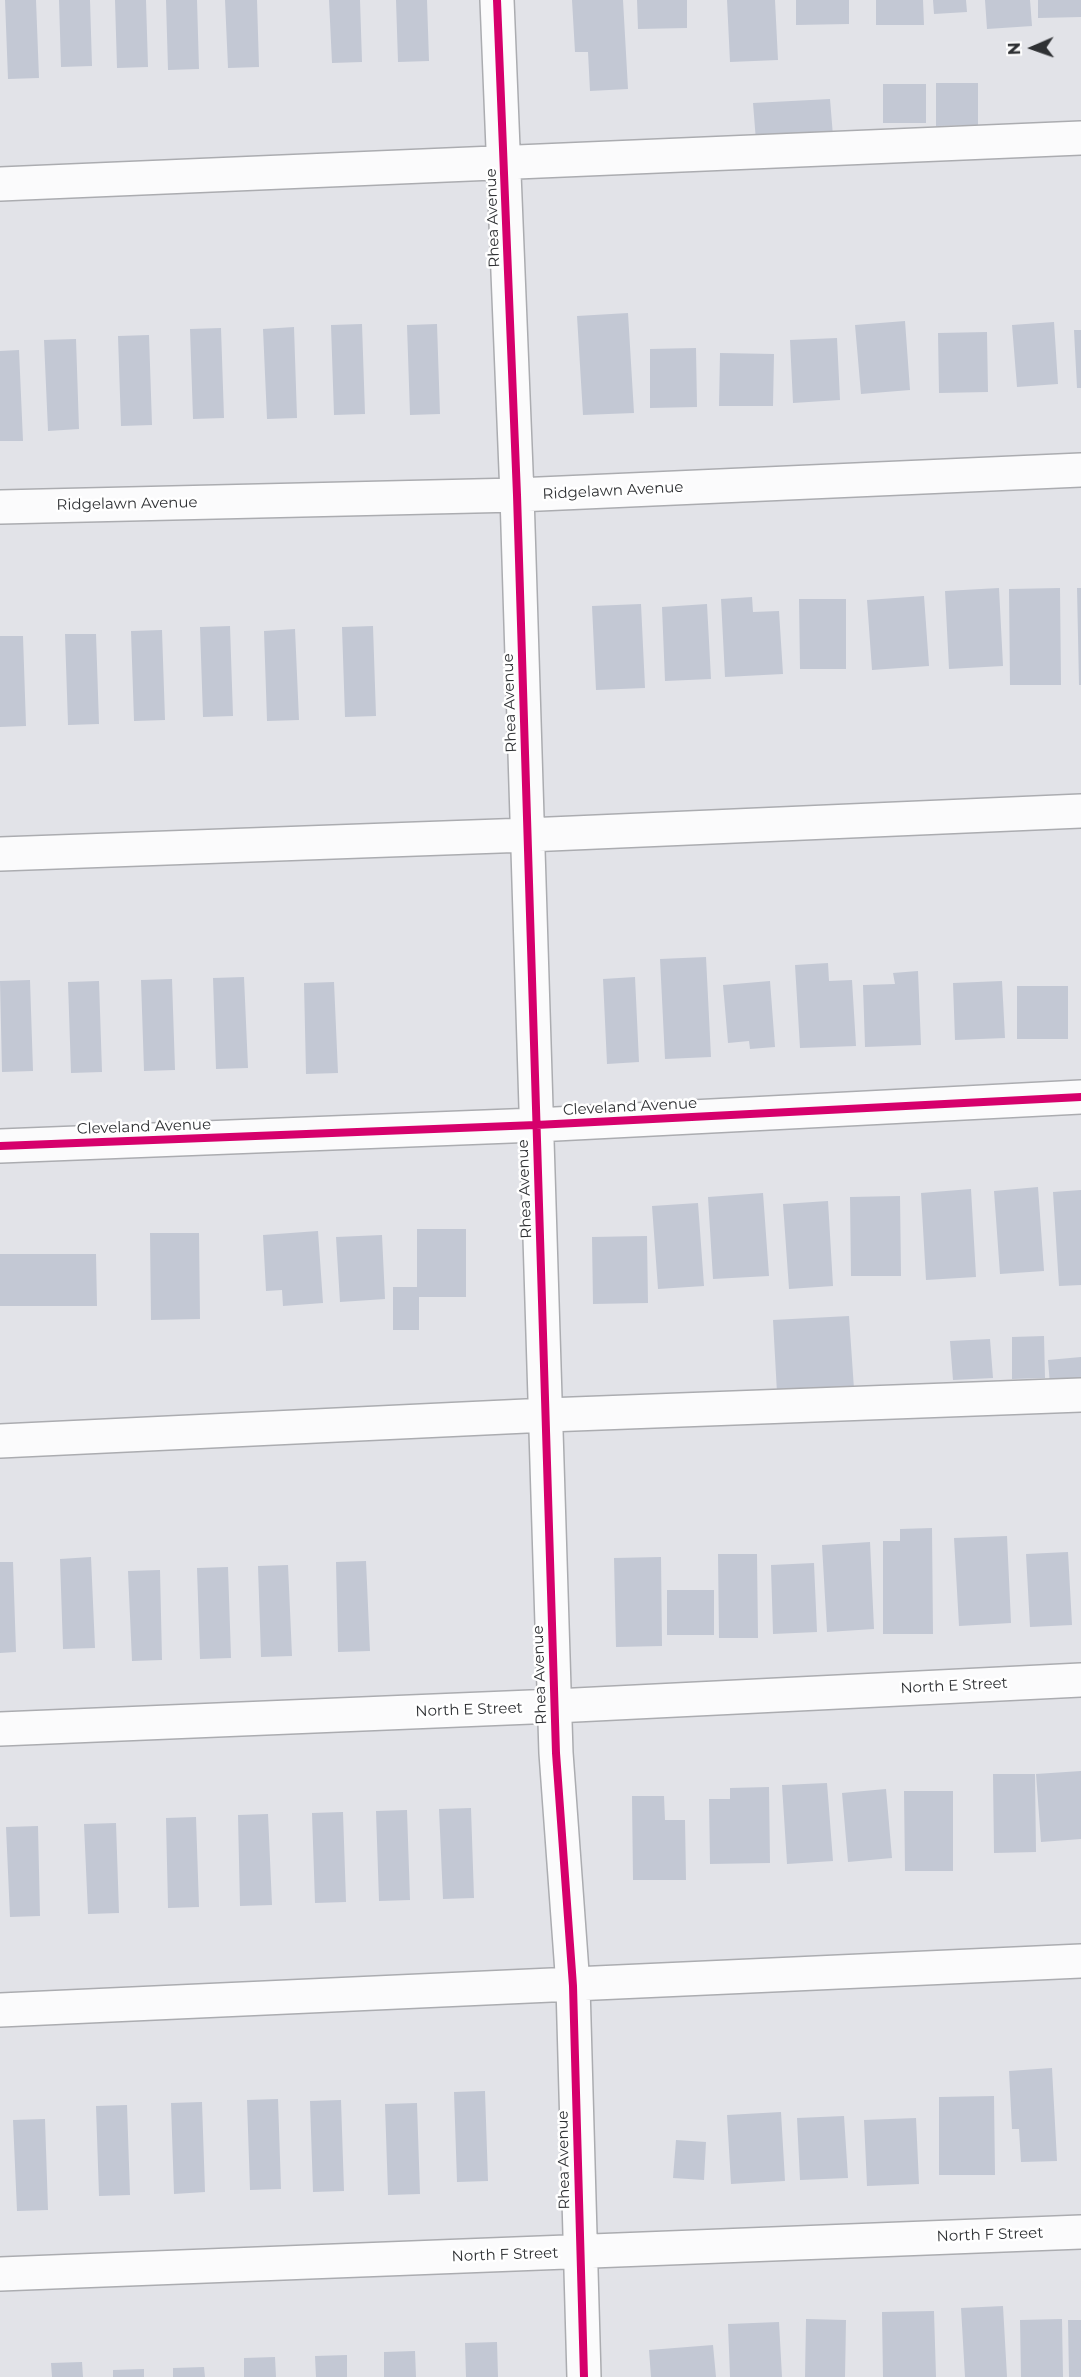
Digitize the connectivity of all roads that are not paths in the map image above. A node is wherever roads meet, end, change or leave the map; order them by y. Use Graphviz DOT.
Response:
graph roads {
  1 [pos="497,0"];
  2 [pos="1081,138"];
  3 [pos="504,163"];
  4 [pos="0,184"];
  5 [pos="1081,470"];
  6 [pos="517,495"];
  7 [pos="0,507"];
  8 [pos="1081,811"];
  9 [pos="527,835"];
  10 [pos="0,854"];
  11 [pos="1081,1097"];
  12 [pos="536,1125"];
  13 [pos="0,1146"];
  14 [pos="1081,1395"];
  15 [pos="547,1415"];
  16 [pos="0,1441"];
  17 [pos="1081,1680"];
  18 [pos="555,1706"];
  19 [pos="0,1729"];
  20 [pos="1081,1961"];
  21 [pos="573,1986"];
  22 [pos="0,2010"];
  23 [pos="1081,2232"];
  24 [pos="579,2252"];
  25 [pos="0,2274"];
  26 [pos="584,2377"];
  1 -- 3 [label="street, Rhea Avenue"];
  2 -- 3 [label="street"];
  3 -- 4 [label="street"];
  3 -- 6 [label="street, Rhea Avenue"];
  5 -- 6 [label="street, Ridgelawn Avenue"];
  6 -- 7 [label="street, Ridgelawn Avenue"];
  6 -- 9 [label="street, Rhea Avenue"];
  8 -- 9 [label="street"];
  9 -- 10 [label="street"];
  9 -- 12 [label="street, Rhea Avenue"];
  11 -- 12 [label="street, Cleveland Avenue"];
  12 -- 13 [label="street, Cleveland Avenue"];
  12 -- 15 [label="street, Rhea Avenue"];
  14 -- 15 [label="street"];
  15 -- 16 [label="street"];
  15 -- 18 [label="street, Rhea Avenue"];
  17 -- 18 [label="street, North E Street"];
  18 -- 19 [label="street, North E Street"];
  18 -- 21 [label="street, Rhea Avenue"];
  20 -- 21 [label="street"];
  21 -- 22 [label="street"];
  21 -- 24 [label="street, Rhea Avenue"];
  23 -- 24 [label="street, North F Street"];
  24 -- 25 [label="street, North F Street"];
  24 -- 26 [label="street, Rhea Avenue"];
}
